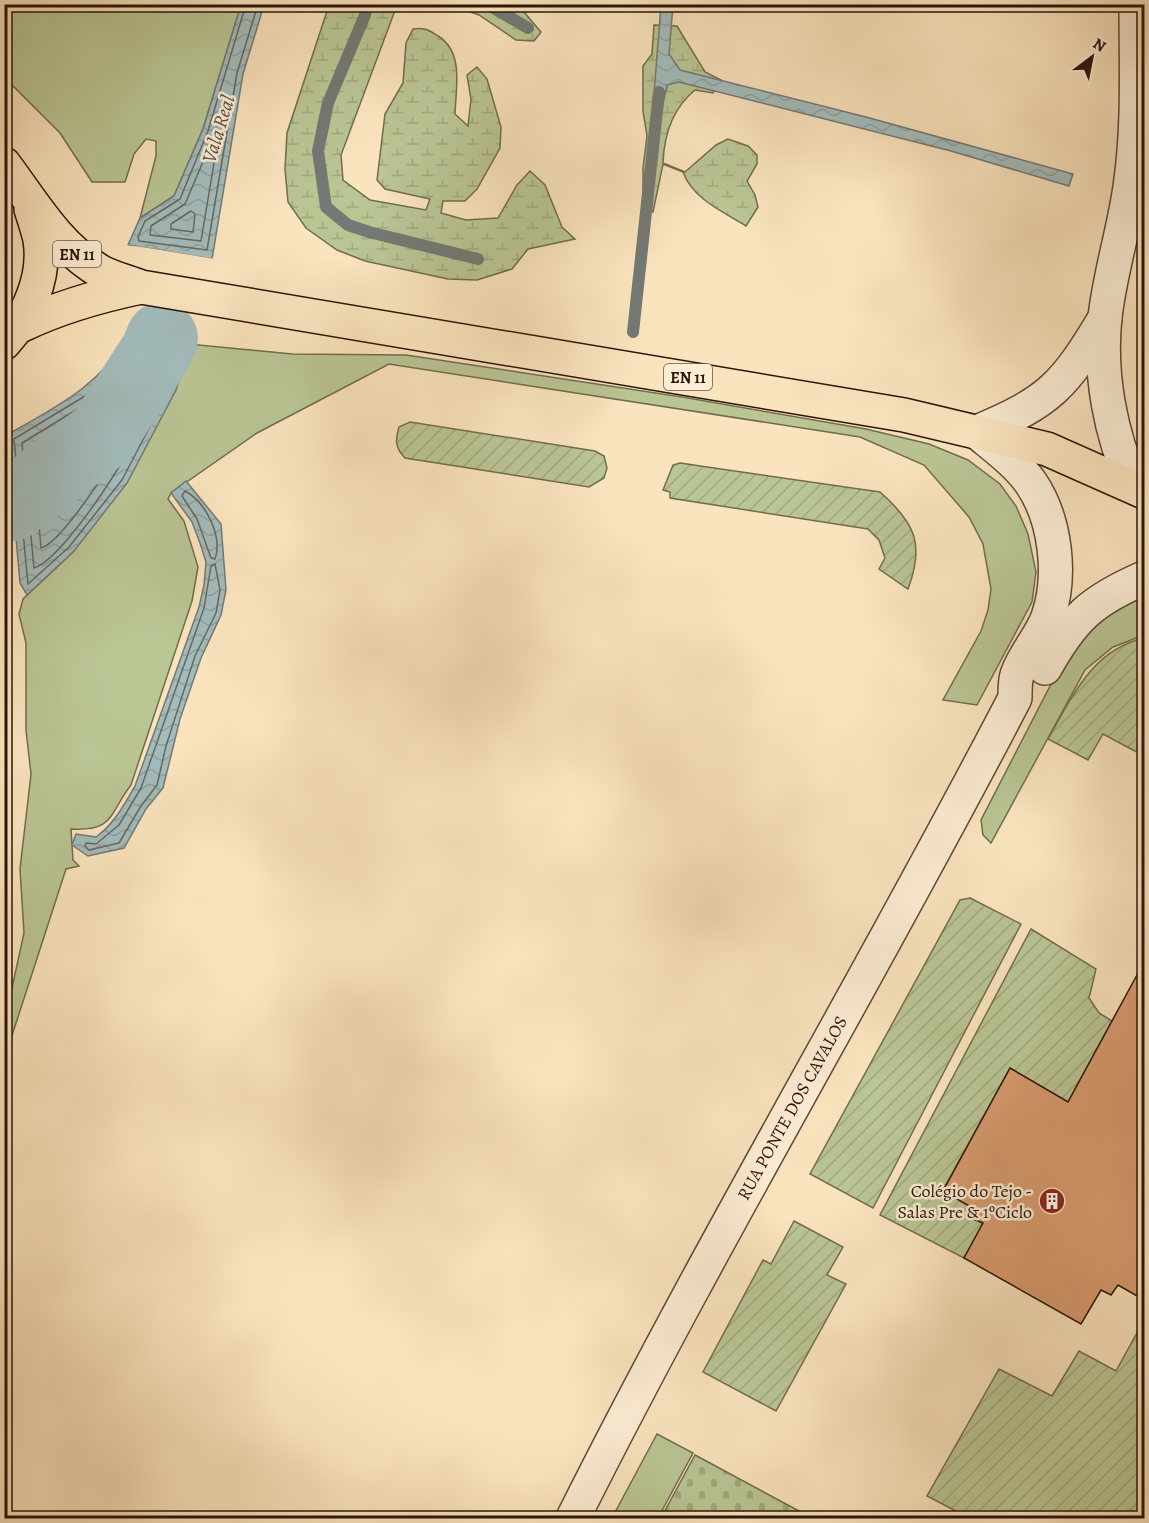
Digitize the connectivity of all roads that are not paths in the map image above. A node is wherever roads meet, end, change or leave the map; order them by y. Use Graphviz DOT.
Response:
graph roads {
  1 [pos="1136,4"];
  2 [pos="4,164"];
  3 [pos="29,200"];
  4 [pos="141,287"];
  5 [pos="1105,318"];
  6 [pos="12,335"];
  7 [pos="977,432"];
  8 [pos="1139,489"];
  9 [pos="1144,578"];
  10 [pos="1015,698"];
  11 [pos="573,1518"];
  1 -- 5 [label="street"];
  2 -- 3 [label="main road, EN 11"];
  3 -- 4 [label="main road, EN 11"];
  3 -- 6 [label="main road, EN 11"];
  4 -- 6 [label="main road, EN 11"];
  4 -- 7 [label="main road, EN 11"];
  5 -- 7 [label="street"];
  5 -- 8 [label="street"];
  7 -- 8 [label="main road, EN 11"];
  7 -- 10 [label="street"];
  9 -- 10 [label="street"];
  10 -- 11 [label="street, RUA PONTE DOS CAVALOS"];
}
